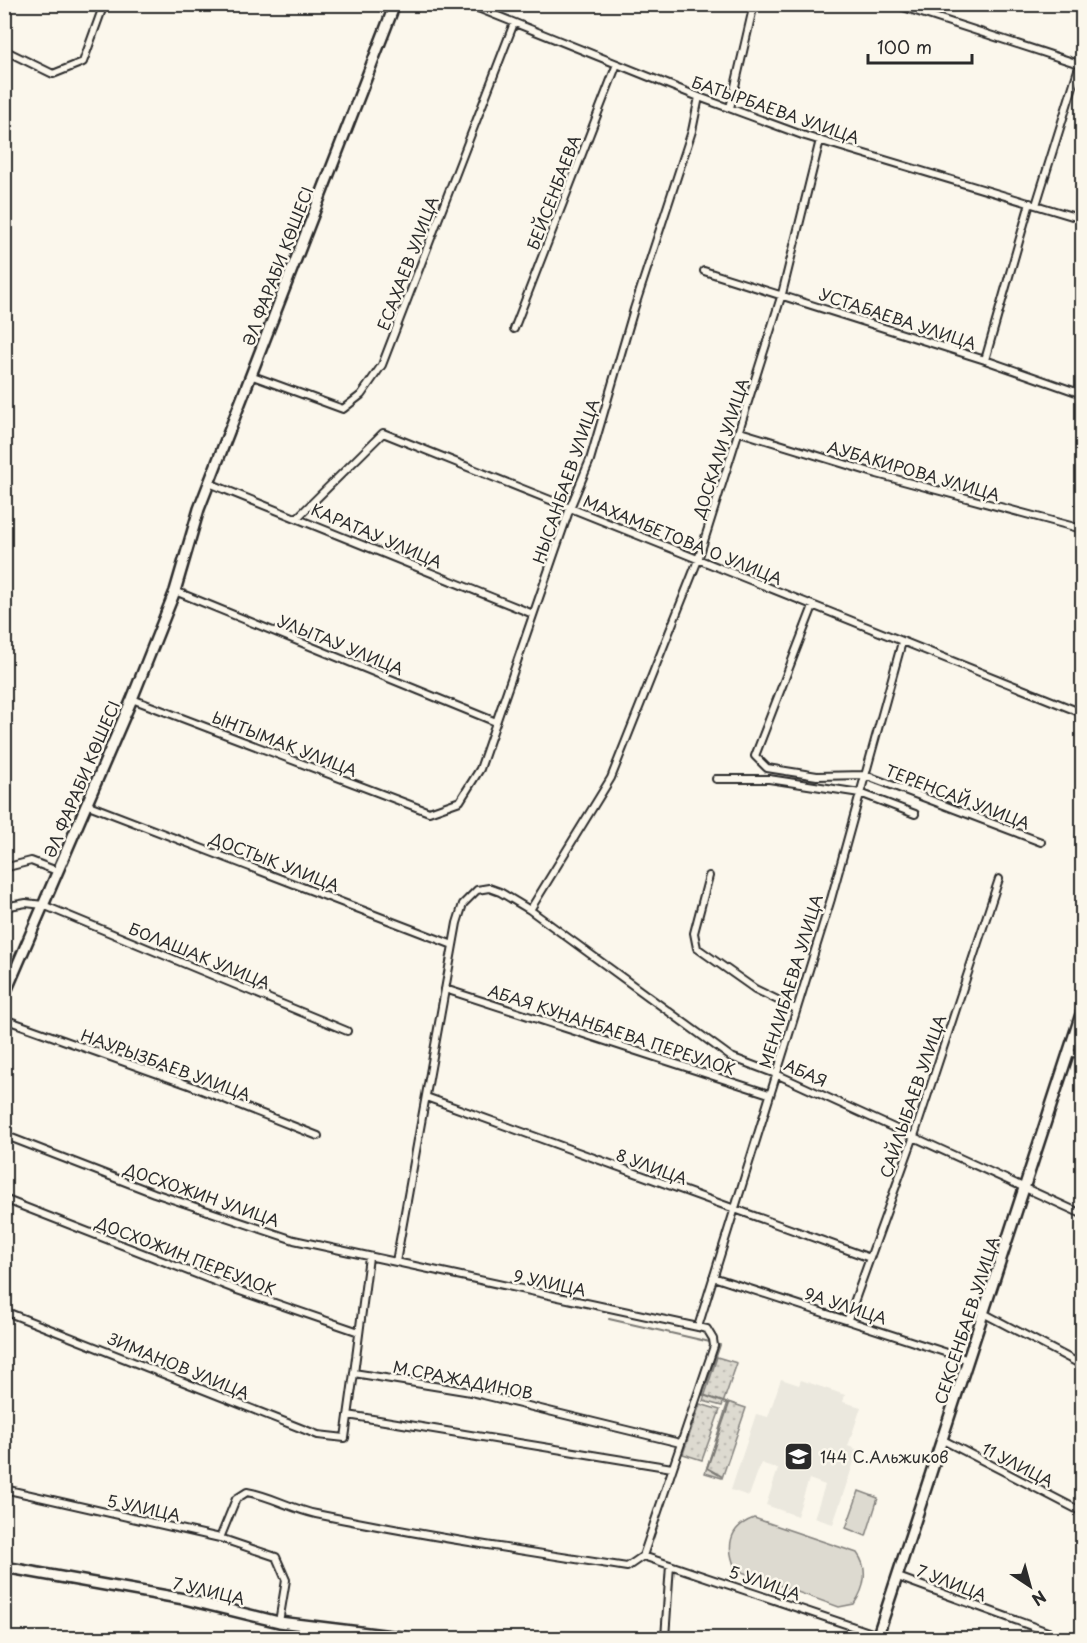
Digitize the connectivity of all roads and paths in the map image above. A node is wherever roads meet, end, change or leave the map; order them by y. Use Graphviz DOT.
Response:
graph roads {
  1 [pos="104,4"];
  2 [pos="395,4"];
  3 [pos="468,4"];
  4 [pos="754,4"];
  5 [pos="894,4"];
  6 [pos="514,23"];
  7 [pos="4,50"];
  8 [pos="1083,57"];
  9 [pos="617,64"];
  10 [pos="1081,65"];
  11 [pos="699,97"];
  12 [pos="730,108"];
  13 [pos="820,140"];
  14 [pos="1033,204"];
  15 [pos="1083,219"];
  16 [pos="704,271"];
  17 [pos="782,294"];
  18 [pos="514,329"];
  19 [pos="985,360"];
  20 [pos="250,375"];
  21 [pos="1083,394"];
  22 [pos="740,432"];
  23 [pos="209,483"];
  24 [pos="570,508"];
  25 [pos="298,517"];
  26 [pos="1083,529"];
  27 [pos="698,560"];
  28 [pos="175,591"];
  29 [pos="813,606"];
  30 [pos="533,614"];
  31 [pos="902,642"];
  32 [pos="132,699"];
  33 [pos="1083,713"];
  34 [pos="496,722"];
  35 [pos="865,775"];
  36 [pos="716,778"];
  37 [pos="860,793"];
  38 [pos="86,804"];
  39 [pos="429,812"];
  40 [pos="915,814"];
  41 [pos="1041,842"];
  42 [pos="4,868"];
  43 [pos="57,871"];
  44 [pos="710,876"];
  45 [pos="999,879"];
  46 [pos="43,905"];
  47 [pos="4,907"];
  48 [pos="530,910"];
  49 [pos="453,945"];
  50 [pos="445,989"];
  51 [pos="4,996"];
  52 [pos="796,1009"];
  53 [pos="1083,1011"];
  54 [pos="4,1019"];
  55 [pos="347,1030"];
  56 [pos="1069,1052"];
  57 [pos="1083,1055"];
  58 [pos="776,1074"];
  59 [pos="770,1094"];
  60 [pos="426,1097"];
  61 [pos="4,1135"];
  62 [pos="318,1136"];
  63 [pos="914,1136"];
  64 [pos="1024,1188"];
  65 [pos="4,1198"];
  66 [pos="734,1210"];
  67 [pos="1083,1214"];
  68 [pos="369,1257"];
  69 [pos="870,1258"];
  70 [pos="396,1262"];
  71 [pos="713,1277"];
  72 [pos="4,1311"];
  73 [pos="984,1314"];
  74 [pos="848,1319"];
  75 [pos="698,1327"];
  76 [pos="359,1332"];
  77 [pos="970,1360"];
  78 [pos="1083,1365"];
  79 [pos="354,1373"];
  80 [pos="348,1414"];
  81 [pos="941,1439"];
  82 [pos="680,1443"];
  83 [pos="672,1468"];
  84 [pos="4,1489"];
  85 [pos="1083,1512"];
  86 [pos="220,1538"];
  87 [pos="643,1556"];
  88 [pos="670,1565"];
  89 [pos="4,1567"];
  90 [pos="898,1577"];
  91 [pos="279,1622"];
  92 [pos="878,1636"];
  93 [pos="408,1638"];
  94 [pos="665,1638"];
  95 [pos="1064,1638"];
  1 -- 7 [label="street"];
  2 -- 20 [label="street, ӘЛ ФАРАБИ КӨШЕСІ"];
  3 -- 6 [label="street, БАТЫРБАЕВА УЛИЦА"];
  4 -- 12 [label="street"];
  5 -- 10 [label="street"];
  6 -- 9 [label="street, БАТЫРБАЕВА УЛИЦА"];
  6 -- 20 [label="street, ЕСАХАЕВ УЛИЦА"];
  8 -- 10 [label="street"];
  9 -- 11 [label="street, БАТЫРБАЕВА УЛИЦА"];
  9 -- 18 [label="street, БЕЙСЕНБАЕВА"];
  10 -- 14 [label="street"];
  11 -- 12 [label="street, БАТЫРБАЕВА УЛИЦА"];
  11 -- 24 [label="street, НЫСАНБАЕВ УЛИЦА"];
  12 -- 13 [label="street, БАТЫРБАЕВА УЛИЦА"];
  13 -- 14 [label="street, БАТЫРБАЕВА УЛИЦА"];
  13 -- 17 [label="street, ДОСКАЛИ УЛИЦА"];
  14 -- 15 [label="street, БАТЫРБАЕВА УЛИЦА"];
  14 -- 19 [label="street"];
  16 -- 17 [label="street, УСТАБАЕВА УЛИЦА"];
  17 -- 19 [label="street, УСТАБАЕВА УЛИЦА"];
  17 -- 22 [label="street, ДОСКАЛИ УЛИЦА"];
  19 -- 21 [label="street, УСТАБАЕВА УЛИЦА"];
  20 -- 23 [label="street, ӘЛ ФАРАБИ КӨШЕСІ"];
  22 -- 26 [label="street, АУБАКИРОВА УЛИЦА"];
  22 -- 27 [label="street, ДОСКАЛИ УЛИЦА"];
  23 -- 25 [label="street, КАРАТАУ УЛИЦА"];
  23 -- 28 [label="street, ӘЛ ФАРАБИ КӨШЕСІ"];
  24 -- 25 [label="street, МАХАМБЕТОВА О УЛИЦА"];
  24 -- 27 [label="street, МАХАМБЕТОВА О УЛИЦА"];
  24 -- 30 [label="street, НЫСАНБАЕВ УЛИЦА"];
  25 -- 30 [label="street, КАРАТАУ УЛИЦА"];
  27 -- 29 [label="street, МАХАМБЕТОВА О УЛИЦА"];
  27 -- 48 [label="street, ДОСКАЛИ УЛИЦА"];
  28 -- 32 [label="street, ӘЛ ФАРАБИ КӨШЕСІ"];
  28 -- 34 [label="street, УЛЫТАУ УЛИЦА"];
  29 -- 31 [label="street, МАХАМБЕТОВА О УЛИЦА"];
  29 -- 35 [label="street"];
  30 -- 34 [label="street, НЫСАНБАЕВ УЛИЦА"];
  31 -- 33 [label="street, МАХАМБЕТОВА О УЛИЦА"];
  31 -- 35 [label="street, МЕНЛИБАЕВА УЛИЦА"];
  32 -- 38 [label="street, ӘЛ ФАРАБИ КӨШЕСІ"];
  32 -- 39 [label="street, ЫНТЫМАК УЛИЦА"];
  34 -- 39 [label="street, НЫСАНБАЕВ УЛИЦА"];
  35 -- 37 [label="street, МЕНЛИБАЕВА УЛИЦА"];
  35 -- 41 [label="street, ТЕРЕНСАЙ УЛИЦА"];
  36 -- 37 [label="street, ТЕРЕНСАЙ УЛИЦА"];
  37 -- 40 [label="street, ТЕРЕНСАЙ УЛИЦА"];
  37 -- 52 [label="street, МЕНЛИБАЕВА УЛИЦА"];
  38 -- 43 [label="street, ӘЛ ФАРАБИ КӨШЕСІ"];
  38 -- 49 [label="street, ДОСТЫК УЛИЦА"];
  42 -- 43 [label="street"];
  43 -- 46 [label="street, ӘЛ ФАРАБИ КӨШЕСІ"];
  44 -- 52 [label="street"];
  45 -- 63 [label="street, САЙЛЫБАЕВ УЛИЦА"];
  46 -- 47 [label="street"];
  46 -- 51 [label="street, ӘЛ ФАРАБИ КӨШЕСІ"];
  46 -- 55 [label="street, БОЛАШАК УЛИЦА"];
  48 -- 49 [label="street, АБАЯ"];
  48 -- 58 [label="street, АБАЯ"];
  49 -- 50 [label="street"];
  50 -- 59 [label="street, АБАЯ КУНАНБАЕВА ПЕРЕУЛОК"];
  50 -- 60 [label="street"];
  52 -- 58 [label="street, МЕНЛИБАЕВА УЛИЦА"];
  53 -- 56 [label="street, СЕКСЕНБАЕВ УЛИЦА"];
  54 -- 62 [label="street, НАУРЫЗБАЕВ УЛИЦА"];
  56 -- 57 [label="street"];
  56 -- 64 [label="street, СЕКСЕНБАЕВ УЛИЦА"];
  58 -- 59 [label="street, МЕНЛИБАЕВА УЛИЦА"];
  58 -- 63 [label="street, АБАЯ"];
  59 -- 66 [label="street, МЕНЛИБАЕВА УЛИЦА"];
  60 -- 66 [label="street, 8 УЛИЦА"];
  60 -- 70 [label="street"];
  61 -- 68 [label="street, ДОСХОЖИН УЛИЦА"];
  63 -- 64 [label="street, АБАЯ"];
  63 -- 69 [label="street, САЙЛЫБАЕВ УЛИЦА"];
  64 -- 67 [label="street, АБАЯ"];
  64 -- 73 [label="street, СЕКСЕНБАЕВ УЛИЦА"];
  65 -- 76 [label="street, ДОСХОЖИН ПЕРЕУЛОК"];
  66 -- 69 [label="street, 8 УЛИЦА"];
  66 -- 71 [label="street, МЕНЛИБАЕВА УЛИЦА"];
  68 -- 70 [label="street, ДОСХОЖИН УЛИЦА"];
  68 -- 76 [label="street"];
  69 -- 74 [label="street, САЙЛЫБАЕВ УЛИЦА"];
  70 -- 75 [label="street, 9 УЛИЦА"];
  71 -- 74 [label="street, 9А УЛИЦА"];
  71 -- 75 [label="street, МЕНЛИБАЕВА УЛИЦА"];
  72 -- 80 [label="street, ЗИМАНОВ УЛИЦА"];
  73 -- 77 [label="street, СЕКСЕНБАЕВ УЛИЦА"];
  73 -- 78 [label="street"];
  74 -- 77 [label="street, 9А УЛИЦА"];
  75 -- 82 [label="street"];
  76 -- 79 [label="street"];
  77 -- 81 [label="street, СЕКСЕНБАЕВ УЛИЦА"];
  79 -- 80 [label="street"];
  79 -- 82 [label="street, М.СРАЖАДИНОВ"];
  80 -- 83 [label="street"];
  81 -- 85 [label="street, 11 УЛИЦА"];
  81 -- 90 [label="street, СЕКСЕНБАЕВ УЛИЦА"];
  82 -- 83 [label="street"];
  83 -- 87 [label="street"];
  84 -- 86 [label="street, 5 УЛИЦА"];
  86 -- 87 [label="street"];
  86 -- 91 [label="street, 5 УЛИЦА"];
  87 -- 88 [label="street, 5 УЛИЦА"];
  88 -- 92 [label="street, 5 УЛИЦА"];
  88 -- 94 [label="street"];
  89 -- 91 [label="street, 7 УЛИЦА"];
  90 -- 92 [label="street, СЕКСЕНБАЕВ УЛИЦА"];
  90 -- 95 [label="street, 7 УЛИЦА"];
  91 -- 93 [label="street, 7 УЛИЦА"];
}
